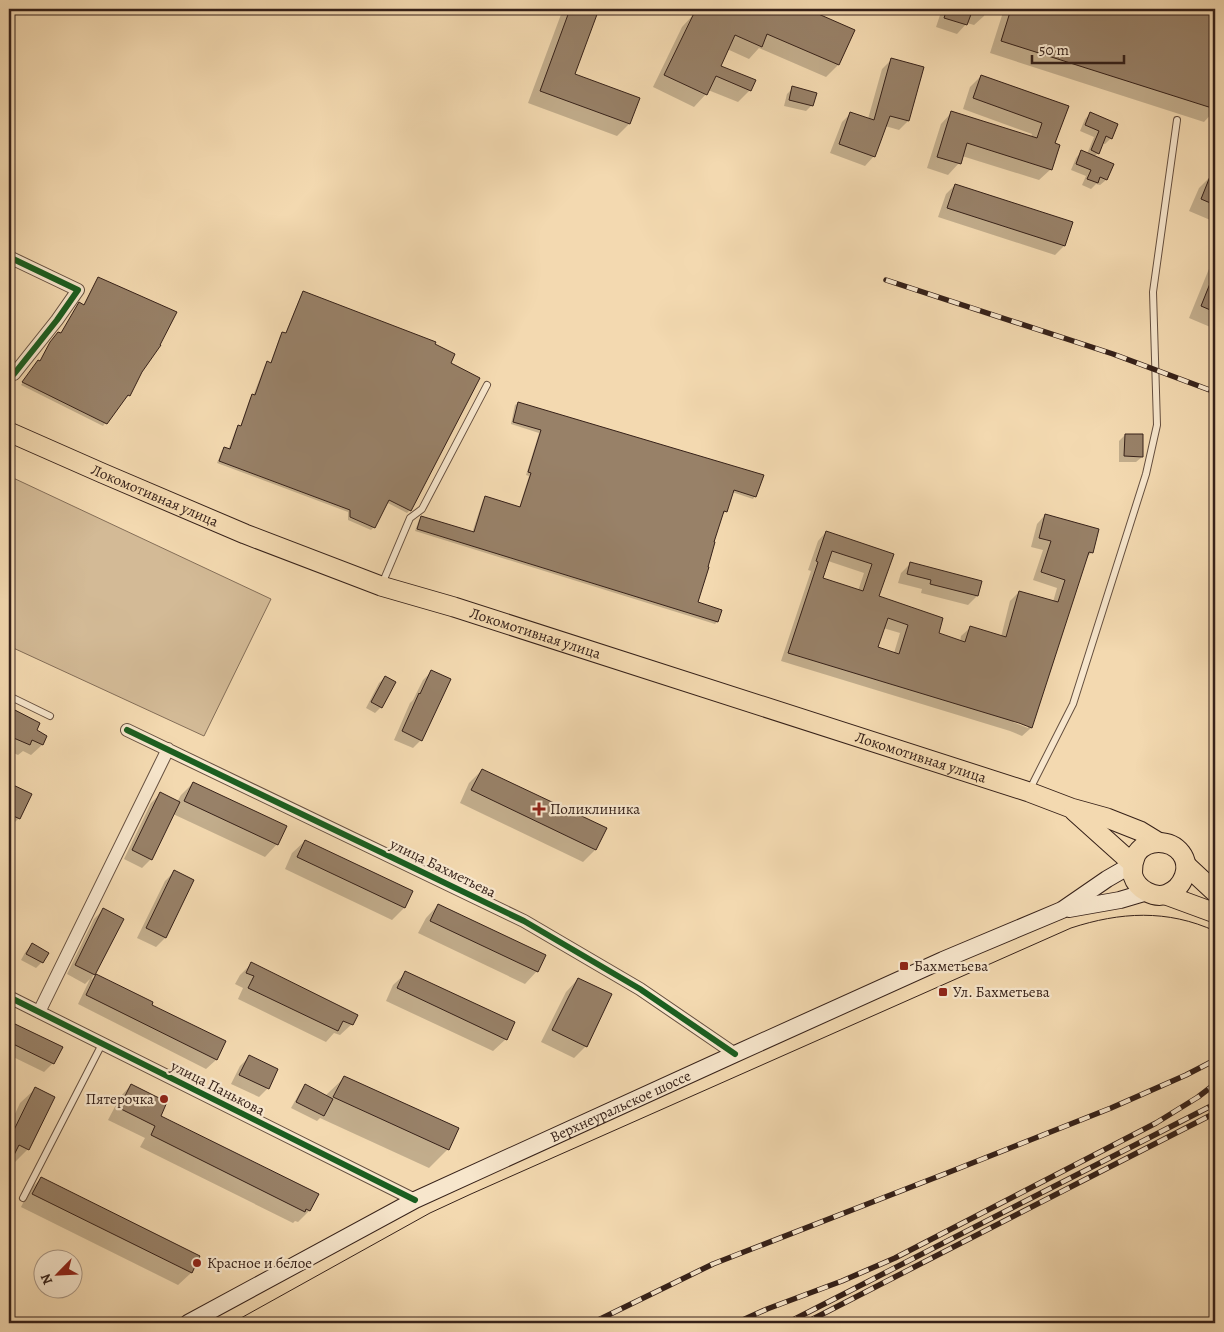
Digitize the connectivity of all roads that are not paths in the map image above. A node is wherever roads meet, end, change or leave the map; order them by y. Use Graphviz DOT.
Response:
graph roads {
  1 [pos="1177,120"];
  2 [pos="9,257"];
  3 [pos="9,372"];
  4 [pos="486,384"];
  5 [pos="9,432"];
  6 [pos="381,586"];
  7 [pos="9,696"];
  8 [pos="50,716"];
  9 [pos="127,730"];
  10 [pos="168,749"];
  11 [pos="1029,792"];
  12 [pos="1071,808"];
  13 [pos="1158,842"];
  14 [pos="1133,864"];
  15 [pos="1186,866"];
  16 [pos="1147,892"];
  17 [pos="1215,892"];
  18 [pos="1166,894"];
  19 [pos="1062,910"];
  20 [pos="1215,913"];
  21 [pos="9,997"];
  22 [pos="39,1012"];
  23 [pos="102,1044"];
  24 [pos="734,1054"];
  25 [pos="23,1198"];
  26 [pos="415,1200"];
  27 [pos="188,1323"];
  1 -- 11 [label="lane"];
  2 -- 3 [label="street"];
  4 -- 6 [label="lane"];
  5 -- 6 [label="main road, Локомотивная улица"];
  6 -- 11 [label="main road, Локомотивная улица"];
  7 -- 8 [label="lane"];
  9 -- 10 [label="street, улица Бахметьева"];
  10 -- 22 [label="street"];
  10 -- 24 [label="street, улица Бахметьева"];
  11 -- 12 [label="main road, Локомотивная улица"];
  12 -- 13 [label="main road, Локомотивная улица"];
  12 -- 14 [label="main road"];
  13 -- 14 [label="main road"];
  13 -- 15 [label="main road"];
  14 -- 16 [label="main road"];
  14 -- 19 [label="main road"];
  15 -- 17 [label="main road"];
  15 -- 18 [label="main road"];
  16 -- 18 [label="main road"];
  16 -- 19 [label="main road"];
  18 -- 20 [label="main road"];
  19 -- 24 [label="main road, Верхнеуральское шоссе"];
  21 -- 22 [label="street, улица Панькова"];
  22 -- 23 [label="street, улица Панькова"];
  23 -- 25 [label="lane"];
  23 -- 26 [label="street, улица Панькова"];
  24 -- 26 [label="main road, Верхнеуральское шоссе"];
  26 -- 27 [label="main road, Верхнеуральское шоссе"];
}
